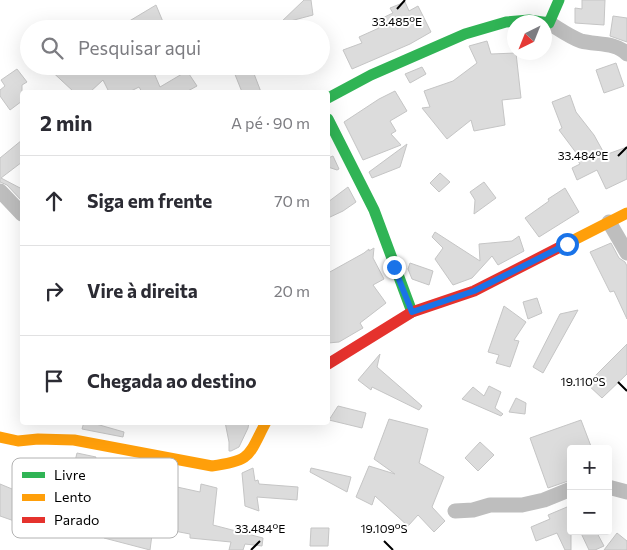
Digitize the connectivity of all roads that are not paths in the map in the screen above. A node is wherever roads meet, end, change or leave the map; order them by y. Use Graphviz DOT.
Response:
graph roads {
  1 [pos="559,0"];
  2 [pos="552,16"];
  3 [pos="507,22"];
  4 [pos="552,25"];
  5 [pos="627,54"];
  6 [pos="330,97"];
  7 [pos="330,123"];
  8 [pos="0,191"];
  9 [pos="20,212"];
  10 [pos="627,212"];
  11 [pos="609,222"];
  12 [pos="627,253"];
  13 [pos="412,312"];
  14 [pos="330,363"];
  15 [pos="264,425"];
  16 [pos="0,437"];
  17 [pos="170,458"];
  18 [pos="178,460"];
  19 [pos="612,488"];
  20 [pos="569,490"];
  21 [pos="627,492"];
  22 [pos="455,511"];
  1 -- 2 [label="street"];
  3 -- 6 [label="street"];
  4 -- 5 [label="street"];
  7 -- 13 [label="street"];
  8 -- 9 [label="street"];
  10 -- 11 [label="street"];
  11 -- 12 [label="street"];
  11 -- 13 [label="street"];
  13 -- 14 [label="street"];
  15 -- 18 [label="street"];
  16 -- 17 [label="street"];
  19 -- 21 [label="street"];
  20 -- 22 [label="street"];
}
